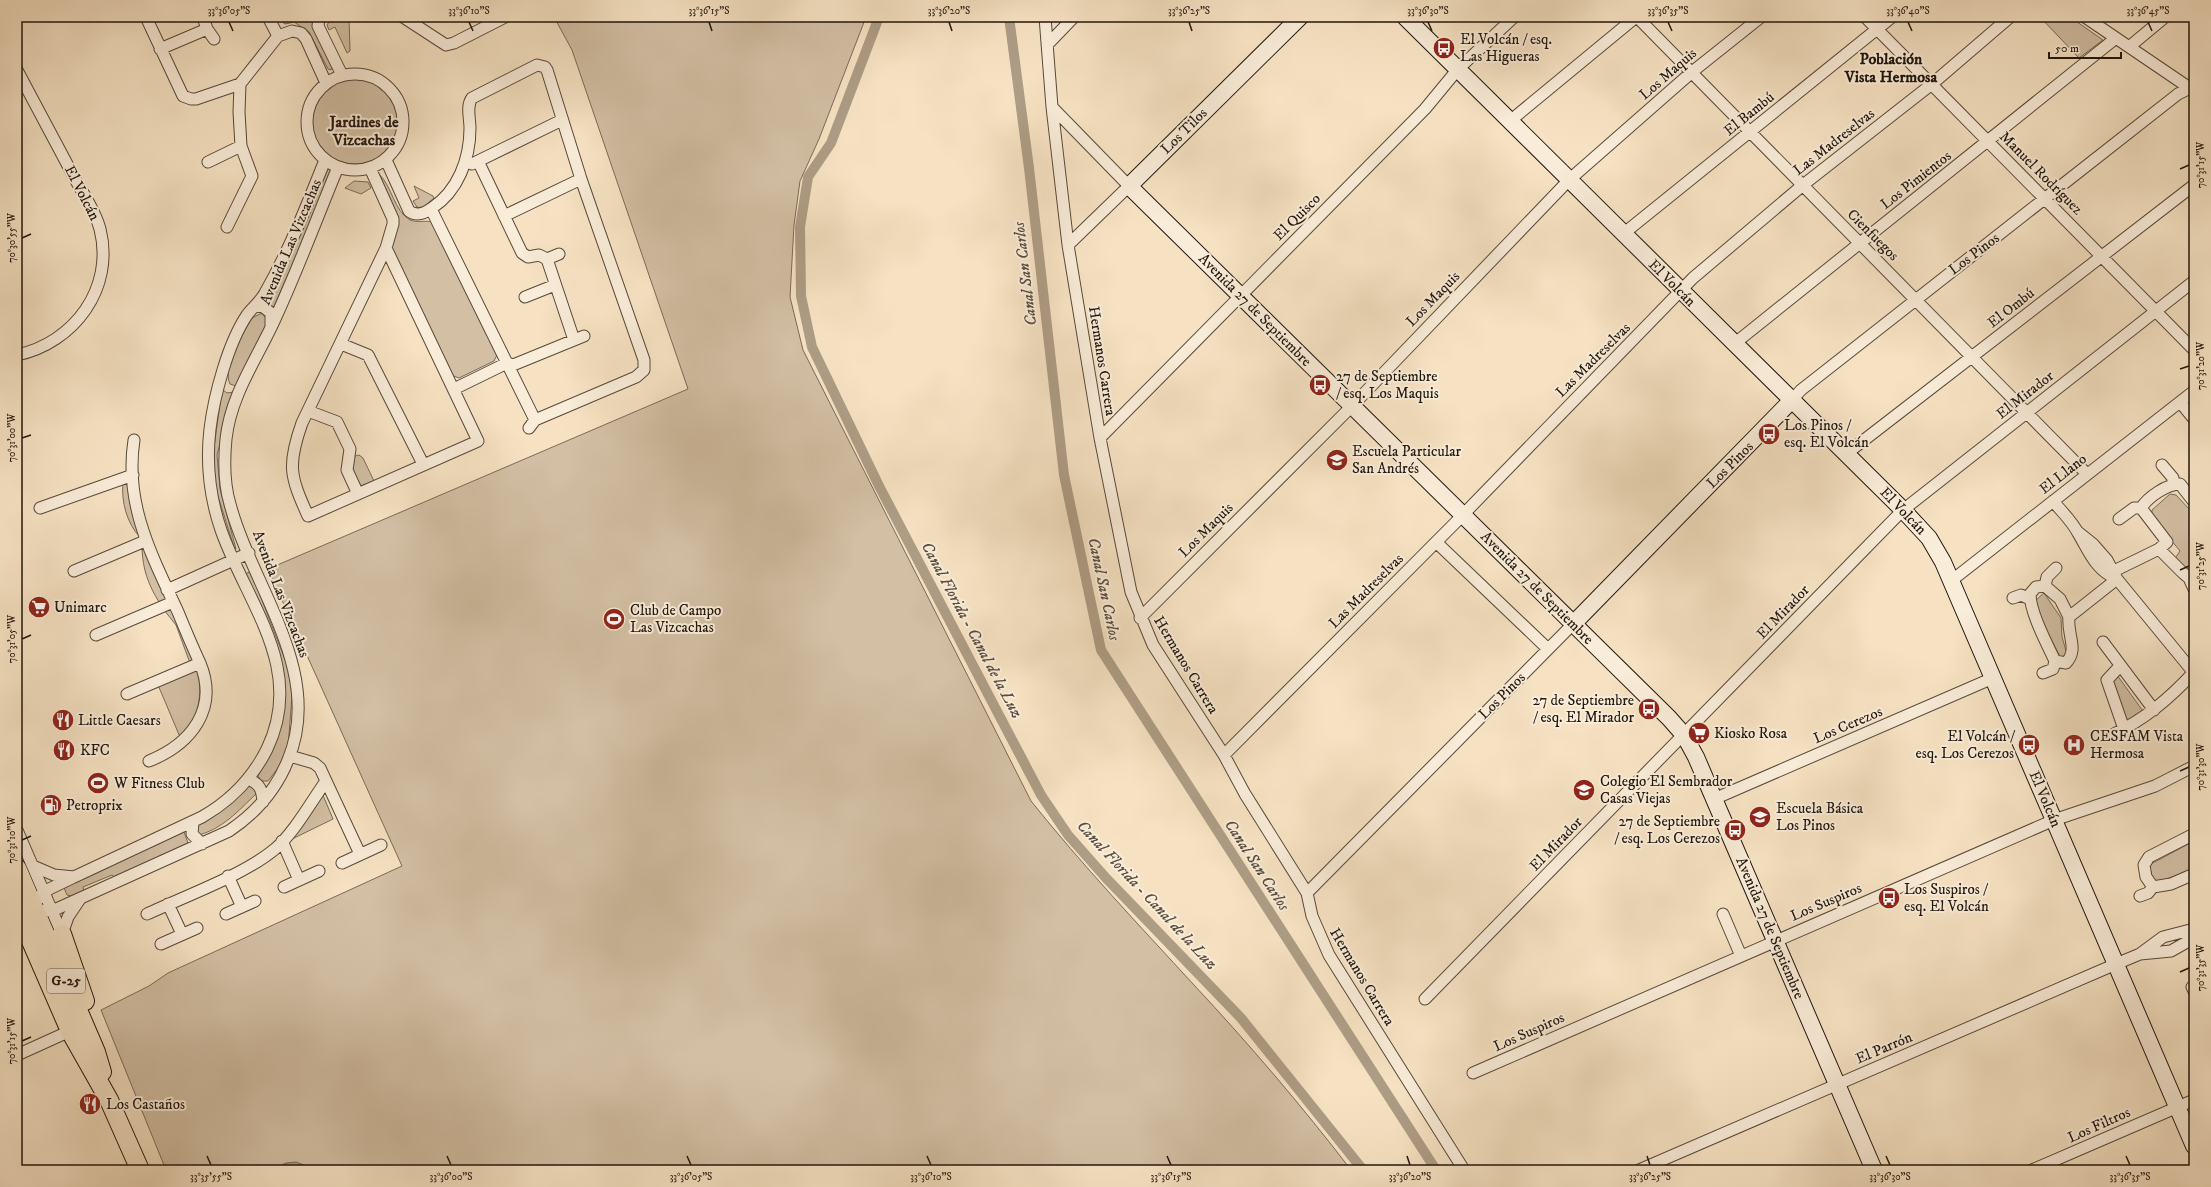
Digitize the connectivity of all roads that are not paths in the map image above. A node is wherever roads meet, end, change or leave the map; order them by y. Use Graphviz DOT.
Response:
graph roads {
  1 [pos="146,17"];
  2 [pos="203,17"];
  3 [pos="268,17"];
  4 [pos="319,17"];
  5 [pos="403,17"];
  6 [pos="505,17"];
  7 [pos="1044,17"];
  8 [pos="1074,17"];
  9 [pos="1300,17"];
  10 [pos="1514,17"];
  11 [pos="1636,17"];
  12 [pos="1761,17"];
  13 [pos="1866,17"];
  14 [pos="1892,17"];
  15 [pos="2010,17"];
  16 [pos="2085,17"];
  17 [pos="2165,17"];
  18 [pos="1409,18"];
  19 [pos="207,29"];
  20 [pos="1878,30"];
  21 [pos="278,36"];
  22 [pos="2116,38"];
  23 [pos="214,39"];
  24 [pos="1047,45"];
  25 [pos="2130,47"];
  26 [pos="160,49"];
  27 [pos="1458,69"];
  28 [pos="17,70"];
  29 [pos="1692,72"];
  30 [pos="342,75"];
  31 [pos="326,83"];
  32 [pos="240,84"];
  33 [pos="1932,84"];
  34 [pos="2193,88"];
  35 [pos="1052,107"];
  36 [pos="562,120"];
  37 [pos="1510,121"];
  38 [pos="1750,132"];
  39 [pos="1989,142"];
  40 [pos="242,146"];
  41 [pos="325,160"];
  42 [pos="386,160"];
  43 [pos="478,161"];
  44 [pos="208,162"];
  45 [pos="338,167"];
  46 [pos="465,167"];
  47 [pos="370,168"];
  48 [pos="581,179"];
  49 [pos="1569,180"];
  50 [pos="1803,185"];
  51 [pos="2194,185"];
  52 [pos="1129,186"];
  53 [pos="2045,200"];
  54 [pos="431,209"];
  55 [pos="504,216"];
  56 [pos="227,227"];
  57 [pos="1623,234"];
  58 [pos="1859,243"];
  59 [pos="1068,245"];
  60 [pos="386,248"];
  61 [pos="559,254"];
  62 [pos="2102,256"];
  63 [pos="547,259"];
  64 [pos="2194,281"];
  65 [pos="555,285"];
  66 [pos="1681,291"];
  67 [pos="1240,296"];
  68 [pos="526,297"];
  69 [pos="1915,300"];
  70 [pos="254,307"];
  71 [pos="2156,311"];
  72 [pos="270,328"];
  73 [pos="341,344"];
  74 [pos="1734,344"];
  75 [pos="2194,350"];
  76 [pos="17,355"];
  77 [pos="1972,357"];
  78 [pos="507,362"];
  79 [pos="221,382"];
  80 [pos="454,389"];
  81 [pos="2194,391"];
  82 [pos="238,392"];
  83 [pos="1791,401"];
  84 [pos="2180,402"];
  85 [pos="1352,406"];
  86 [pos="308,410"];
  87 [pos="2027,413"];
  88 [pos="2194,419"];
  89 [pos="1100,438"];
  90 [pos="134,440"];
  91 [pos="1846,454"];
  92 [pos="423,464"];
  93 [pos="2162,465"];
  94 [pos="2087,474"];
  95 [pos="133,475"];
  96 [pos="2174,484"];
  97 [pos="358,494"];
  98 [pos="2053,501"];
  99 [pos="2194,502"];
  100 [pos="40,508"];
  101 [pos="2141,508"];
  102 [pos="1903,510"];
  103 [pos="1462,515"];
  104 [pos="2119,519"];
  105 [pos="145,541"];
  106 [pos="1436,542"];
  107 [pos="2159,549"];
  108 [pos="249,553"];
  109 [pos="234,559"];
  110 [pos="2056,568"];
  111 [pos="74,571"];
  112 [pos="2115,575"];
  113 [pos="2192,575"];
  114 [pos="1951,581"];
  115 [pos="2045,586"];
  116 [pos="2194,589"];
  117 [pos="167,590"];
  118 [pos="2013,598"];
  119 [pos="2030,599"];
  120 [pos="173,602"];
  121 [pos="2069,617"];
  122 [pos="1140,618"];
  123 [pos="1572,624"];
  124 [pos="96,635"];
  125 [pos="2103,642"];
  126 [pos="1548,649"];
  127 [pos="2055,661"];
  128 [pos="200,663"];
  129 [pos="2120,666"];
  130 [pos="2194,672"];
  131 [pos="2043,673"];
  132 [pos="1993,678"];
  133 [pos="127,694"];
  134 [pos="2154,710"];
  135 [pos="2124,729"];
  136 [pos="1684,735"];
  137 [pos="2112,735"];
  138 [pos="1224,755"];
  139 [pos="290,756"];
  140 [pos="149,761"];
  141 [pos="2194,766"];
  142 [pos="248,779"];
  143 [pos="326,781"];
  144 [pos="1714,799"];
  145 [pos="263,802"];
  146 [pos="2054,820"];
  147 [pos="192,822"];
  148 [pos="17,830"];
  149 [pos="2194,834"];
  150 [pos="282,841"];
  151 [pos="202,844"];
  152 [pos="381,845"];
  153 [pos="360,854"];
  154 [pos="342,863"];
  155 [pos="25,867"];
  156 [pos="320,871"];
  157 [pos="2194,874"];
  158 [pos="74,876"];
  159 [pos="228,876"];
  160 [pos="299,880"];
  161 [pos="284,887"];
  162 [pos="2153,887"];
  163 [pos="43,892"];
  164 [pos="1307,893"];
  165 [pos="2140,896"];
  166 [pos="81,897"];
  167 [pos="255,901"];
  168 [pos="168,904"];
  169 [pos="242,907"];
  170 [pos="31,911"];
  171 [pos="147,914"];
  172 [pos="226,914"];
  173 [pos="1723,914"];
  174 [pos="197,928"];
  175 [pos="2194,929"];
  176 [pos="62,934"];
  177 [pos="182,934"];
  178 [pos="2194,938"];
  179 [pos="1776,941"];
  180 [pos="161,944"];
  181 [pos="2140,954"];
  182 [pos="1741,956"];
  183 [pos="2116,964"];
  184 [pos="1425,999"];
  185 [pos="70,1030"];
  186 [pos="96,1052"];
  187 [pos="17,1055"];
  188 [pos="1473,1073"];
  189 [pos="1837,1084"];
  190 [pos="110,1100"];
  191 [pos="2194,1100"];
  192 [pos="2177,1107"];
  193 [pos="2194,1146"];
  194 [pos="140,1170"];
  195 [pos="1464,1170"];
  196 [pos="1639,1170"];
  197 [pos="1874,1170"];
  198 [pos="2032,1170"];
  1 -- 26 [label="street"];
  2 -- 19 [label="street"];
  3 -- 21 [label="street"];
  4 -- 30 [label="street"];
  5 -- 6 [label="street"];
  7 -- 24 [label="street, Hermanos Carrera"];
  8 -- 24 [label="street"];
  9 -- 52 [label="street, Los Tilos"];
  10 -- 27 [label="street, El Quisco"];
  11 -- 29 [label="street, Cienfuegos"];
  11 -- 37 [label="street"];
  12 -- 29 [label="street, Los Maquis"];
  13 -- 20 [label="street, Manuel Rodríguez"];
  14 -- 20 [label="street, El Bambú"];
  15 -- 33 [label="street, Las Madreselvas"];
  16 -- 22 [label="street"];
  17 -- 25 [label="street"];
  18 -- 27 [label="street, El Volcán"];
  19 -- 23 [label="street"];
  19 -- 26 [label="street"];
  20 -- 33 [label="street, Manuel Rodríguez"];
  20 -- 38 [label="street, El Bambú"];
  21 -- 31 [label="street"];
  21 -- 32 [label="street"];
  22 -- 25 [label="street"];
  22 -- 39 [label="street, Los Pimientos"];
  24 -- 35 [label="street, Hermanos Carrera"];
  25 -- 34 [label="street"];
  26 -- 32 [label="street"];
  27 -- 37 [label="street, El Volcán"];
  27 -- 67 [label="street, El Quisco"];
  28 -- 76 [label="street, El Volcán"];
  29 -- 38 [label="street, Cienfuegos"];
  29 -- 49 [label="street, Los Maquis"];
  30 -- 31 [label="street"];
  30 -- 42 [label="street"];
  31 -- 41 [label="street"];
  32 -- 40 [label="street"];
  33 -- 39 [label="street, Manuel Rodríguez"];
  33 -- 50 [label="street, Las Madreselvas"];
  34 -- 53 [label="street, Los Pinos"];
  35 -- 52 [label="street, Avenida 27 de Septiembre"];
  35 -- 59 [label="street, Hermanos Carrera"];
  36 -- 43 [label="street"];
  36 -- 46 [label="street"];
  36 -- 48 [label="street"];
  37 -- 49 [label="street, El Volcán"];
  38 -- 50 [label="street, Cienfuegos"];
  38 -- 57 [label="street, El Bambú"];
  39 -- 53 [label="street, Manuel Rodríguez"];
  39 -- 58 [label="street, Los Pimientos"];
  40 -- 44 [label="street"];
  40 -- 56 [label="street"];
  41 -- 45 [label="street"];
  41 -- 70 [label="street, Avenida Las Vizcachas"];
  42 -- 47 [label="street"];
  42 -- 54 [label="street"];
  43 -- 46 [label="street"];
  43 -- 55 [label="street"];
  45 -- 47 [label="street"];
  45 -- 72 [label="street, Avenida Las Vizcachas"];
  46 -- 54 [label="street"];
  47 -- 60 [label="street"];
  48 -- 55 [label="street"];
  48 -- 78 [label="street"];
  49 -- 57 [label="street, El Volcán"];
  49 -- 85 [label="street, Los Maquis"];
  50 -- 58 [label="street, Cienfuegos"];
  50 -- 66 [label="street, Las Madreselvas"];
  51 -- 62 [label="street, El Ombú"];
  52 -- 59 [label="street, Los Tilos"];
  52 -- 67 [label="street, Avenida 27 de Septiembre"];
  53 -- 62 [label="street, Manuel Rodríguez"];
  53 -- 69 [label="street, Los Pinos"];
  54 -- 78 [label="street"];
  55 -- 63 [label="street"];
  57 -- 66 [label="street, El Volcán"];
  58 -- 69 [label="street, Cienfuegos"];
  58 -- 74 [label="street, Los Pimientos"];
  59 -- 89 [label="street, Hermanos Carrera"];
  60 -- 73 [label="street"];
  60 -- 80 [label="street"];
  61 -- 63 [label="street"];
  62 -- 71 [label="street, Manuel Rodríguez"];
  62 -- 77 [label="street, El Ombú"];
  63 -- 65 [label="street"];
  64 -- 71 [label="street, El Mirador"];
  65 -- 68 [label="street"];
  65 -- 78 [label="street"];
  66 -- 74 [label="street, El Volcán"];
  66 -- 103 [label="street, Las Madreselvas"];
  67 -- 85 [label="street, Avenida 27 de Septiembre"];
  67 -- 89 [label="street, El Quisco"];
  69 -- 77 [label="street, Cienfuegos"];
  69 -- 83 [label="street, Los Pinos"];
  70 -- 72 [label="street, Avenida Las Vizcachas"];
  70 -- 79 [label="street, Avenida Las Vizcachas"];
  71 -- 75 [label="street, Manuel Rodríguez"];
  71 -- 87 [label="street, El Mirador"];
  72 -- 82 [label="street, Avenida Las Vizcachas"];
  73 -- 86 [label="street"];
  73 -- 92 [label="street"];
  74 -- 83 [label="street, El Volcán"];
  77 -- 87 [label="street, Cienfuegos"];
  77 -- 91 [label="street, El Ombú"];
  78 -- 80 [label="street"];
  79 -- 82 [label="street"];
  79 -- 109 [label="street, Avenida Las Vizcachas"];
  80 -- 92 [label="street"];
  81 -- 84 [label="street, El Llano"];
  82 -- 108 [label="street, Avenida Las Vizcachas"];
  83 -- 91 [label="street, El Volcán"];
  83 -- 123 [label="street, Los Pinos"];
  84 -- 88 [label="street"];
  84 -- 94 [label="street, El Llano"];
  85 -- 103 [label="street, Avenida 27 de Septiembre"];
  85 -- 122 [label="street, Los Maquis"];
  86 -- 97 [label="street"];
  86 -- 97 [label="street"];
  87 -- 94 [label="street, Cienfuegos"];
  87 -- 102 [label="street, El Mirador"];
  89 -- 122 [label="street, Hermanos Carrera"];
  90 -- 95 [label="street"];
  91 -- 102 [label="street, El Volcán"];
  92 -- 97 [label="street"];
  93 -- 96 [label="street"];
  94 -- 98 [label="street, El Llano"];
  95 -- 100 [label="street"];
  95 -- 105 [label="street"];
  96 -- 99 [label="street"];
  96 -- 101 [label="street"];
  98 -- 112 [label="street"];
  98 -- 114 [label="street, El Llano"];
  101 -- 104 [label="street"];
  101 -- 107 [label="street"];
  102 -- 114 [label="street, El Volcán"];
  102 -- 136 [label="street, El Mirador"];
  103 -- 106 [label="street, Las Madreselvas"];
  103 -- 123 [label="street, Avenida 27 de Septiembre"];
  105 -- 111 [label="street"];
  105 -- 117 [label="street"];
  106 -- 126 [label="street"];
  106 -- 138 [label="street, Las Madreselvas"];
  107 -- 112 [label="street"];
  107 -- 113 [label="street"];
  108 -- 109 [label="street"];
  108 -- 139 [label="street, Avenida Las Vizcachas"];
  109 -- 117 [label="street"];
  109 -- 142 [label="street, Avenida Las Vizcachas"];
  110 -- 115 [label="street"];
  112 -- 121 [label="street"];
  112 -- 130 [label="street"];
  113 -- 116 [label="street"];
  114 -- 132 [label="street, El Volcán"];
  115 -- 119 [label="street"];
  115 -- 121 [label="street"];
  117 -- 120 [label="street"];
  118 -- 119 [label="street"];
  119 -- 127 [label="street"];
  120 -- 124 [label="street"];
  120 -- 128 [label="street"];
  121 -- 127 [label="street"];
  122 -- 138 [label="street, Hermanos Carrera"];
  123 -- 126 [label="street, Los Pinos"];
  123 -- 136 [label="street, Avenida 27 de Septiembre"];
  125 -- 129 [label="street"];
  126 -- 164 [label="street, Los Pinos"];
  127 -- 131 [label="street"];
  128 -- 133 [label="street"];
  128 -- 140 [label="street"];
  129 -- 134 [label="street"];
  129 -- 135 [label="street"];
  130 -- 134 [label="street"];
  132 -- 144 [label="street, Los Cerezos"];
  132 -- 146 [label="street, El Volcán"];
  134 -- 135 [label="street"];
  135 -- 137 [label="street"];
  136 -- 144 [label="street, Avenida 27 de Septiembre"];
  136 -- 184 [label="street, El Mirador"];
  138 -- 164 [label="street, Hermanos Carrera"];
  139 -- 143 [label="street"];
  139 -- 145 [label="street, Avenida Las Vizcachas"];
  141 -- 146 [label="street, Los Suspiros"];
  142 -- 145 [label="street"];
  142 -- 147 [label="street, Avenida Las Vizcachas"];
  143 -- 150 [label="street"];
  143 -- 153 [label="street"];
  144 -- 179 [label="street, Avenida 27 de Septiembre"];
  145 -- 151 [label="street, Avenida Las Vizcachas"];
  146 -- 179 [label="street, Los Suspiros"];
  146 -- 183 [label="street, El Volcán"];
  147 -- 151 [label="street"];
  147 -- 158 [label="street, Avenida Las Vizcachas"];
  148 -- 155 [label="street"];
  149 -- 162 [label="street"];
  150 -- 159 [label="street"];
  150 -- 160 [label="street"];
  151 -- 166 [label="street, Avenida Las Vizcachas"];
  152 -- 153 [label="street"];
  153 -- 154 [label="street"];
  155 -- 158 [label="street, Avenida Las Vizcachas"];
  155 -- 163 [label="street"];
  155 -- 170 [label="main road, G-25"];
  156 -- 160 [label="street"];
  157 -- 162 [label="street"];
  158 -- 163 [label="street, Avenida Las Vizcachas"];
  159 -- 168 [label="street"];
  159 -- 169 [label="street"];
  160 -- 161 [label="street"];
  162 -- 165 [label="street"];
  163 -- 170 [label="street"];
  163 -- 170 [label="street"];
  164 -- 195 [label="street, Hermanos Carrera"];
  166 -- 170 [label="street, Avenida Las Vizcachas"];
  166 -- 176 [label="street"];
  167 -- 169 [label="street"];
  168 -- 171 [label="street"];
  168 -- 177 [label="street"];
  169 -- 172 [label="street"];
  170 -- 176 [label="street"];
  170 -- 185 [label="main road, G-25"];
  170 -- 186 [label="main road, G-25"];
  173 -- 182 [label="street"];
  174 -- 177 [label="street"];
  175 -- 181 [label="street, El Parrón"];
  176 -- 186 [label="main road"];
  177 -- 180 [label="street"];
  178 -- 181 [label="street, El Parrón"];
  179 -- 182 [label="street, Los Suspiros"];
  179 -- 189 [label="street, Avenida 27 de Septiembre"];
  181 -- 183 [label="street, El Parrón"];
  182 -- 188 [label="street, Los Suspiros"];
  183 -- 189 [label="street, El Parrón"];
  183 -- 192 [label="street, El Volcán"];
  185 -- 187 [label="street"];
  185 -- 190 [label="main road, G-25"];
  186 -- 190 [label="main road, G-25"];
  189 -- 196 [label="street, El Parrón"];
  189 -- 197 [label="street, Avenida 27 de Septiembre"];
  190 -- 194 [label="main road, G-25"];
  191 -- 192 [label="street, Los Filtros"];
  192 -- 193 [label="street, El Volcán"];
  192 -- 198 [label="street, Los Filtros"];
}
